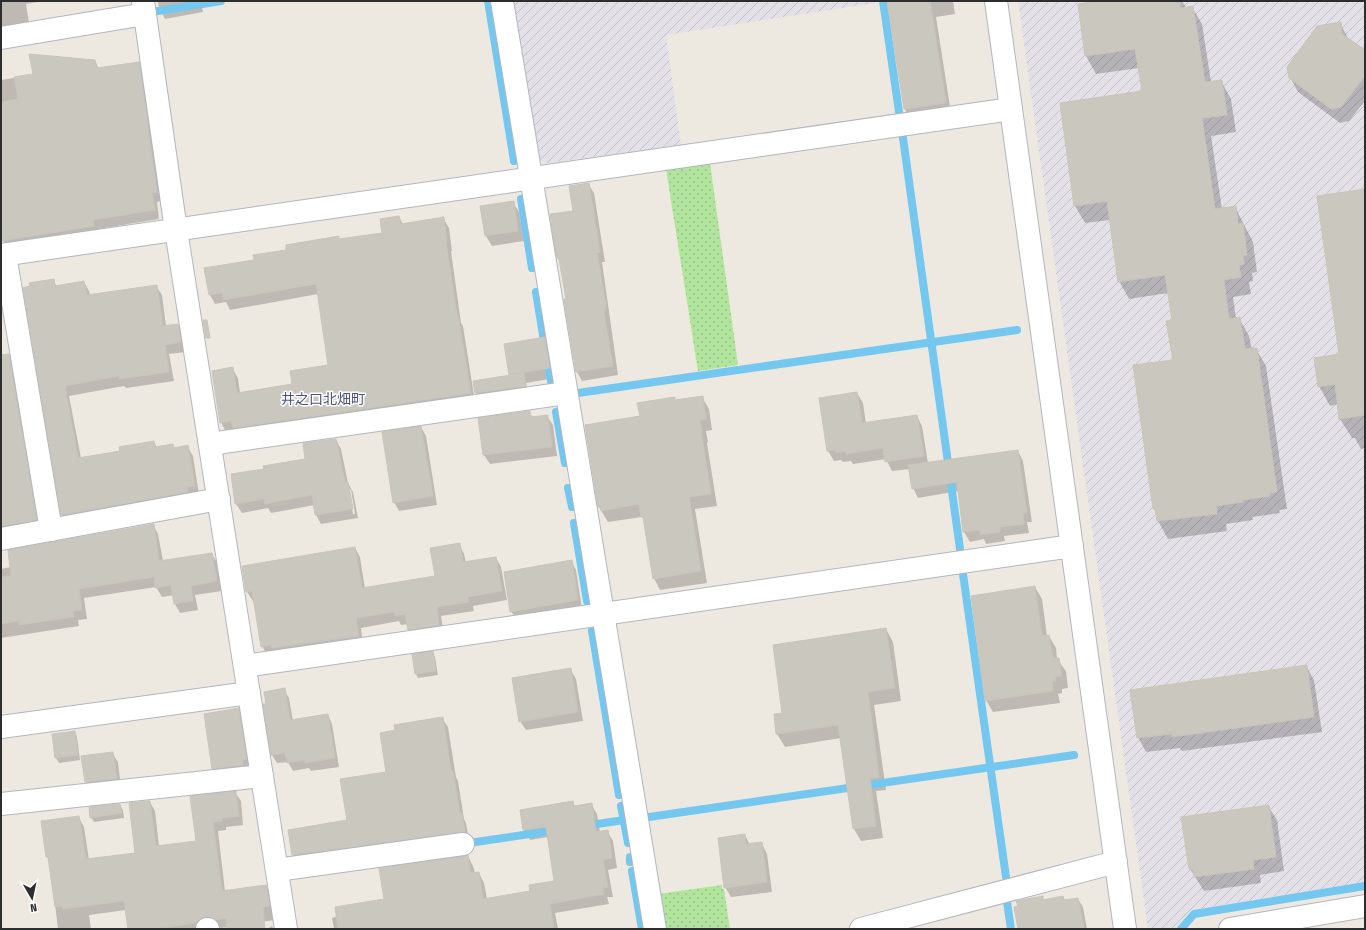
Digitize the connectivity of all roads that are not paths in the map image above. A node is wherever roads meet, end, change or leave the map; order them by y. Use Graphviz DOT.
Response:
graph roads {
  1 [pos="502,1"];
  2 [pos="996,1"];
  3 [pos="144,8"];
  4 [pos="1,38"];
  5 [pos="1011,109"];
  6 [pos="531,179"];
  7 [pos="176,230"];
  8 [pos="3,255"];
  9 [pos="566,392"];
  10 [pos="210,444"];
  11 [pos="219,499"];
  12 [pos="51,530"];
  13 [pos="1,539"];
  14 [pos="1072,546"];
  15 [pos="603,614"];
  16 [pos="245,666"];
  17 [pos="249,693"];
  18 [pos="1,727"];
  19 [pos="262,776"];
  20 [pos="1,804"];
  21 [pos="463,844"];
  22 [pos="1116,862"];
  23 [pos="277,870"];
  24 [pos="1365,906"];
  25 [pos="286,929"];
  26 [pos="655,929"];
  27 [pos="861,929"];
  28 [pos="1125,929"];
  29 [pos="1230,929"];
  1 -- 6 [label="street"];
  2 -- 5 [label="street"];
  3 -- 4 [label="street"];
  3 -- 7 [label="street"];
  5 -- 6 [label="street"];
  5 -- 14 [label="street"];
  6 -- 7 [label="street"];
  6 -- 9 [label="street"];
  7 -- 8 [label="street"];
  7 -- 10 [label="street"];
  8 -- 12 [label="street"];
  9 -- 10 [label="street"];
  9 -- 15 [label="street"];
  10 -- 11 [label="street"];
  11 -- 12 [label="street"];
  11 -- 16 [label="street"];
  12 -- 13 [label="street"];
  14 -- 15 [label="street"];
  14 -- 22 [label="street"];
  15 -- 16 [label="street"];
  15 -- 26 [label="street"];
  16 -- 17 [label="street"];
  17 -- 18 [label="street"];
  17 -- 19 [label="street"];
  19 -- 20 [label="street"];
  19 -- 23 [label="street"];
  21 -- 23 [label="street"];
  22 -- 27 [label="street"];
  22 -- 28 [label="street"];
  23 -- 25 [label="street"];
  24 -- 29 [label="street"];
}
